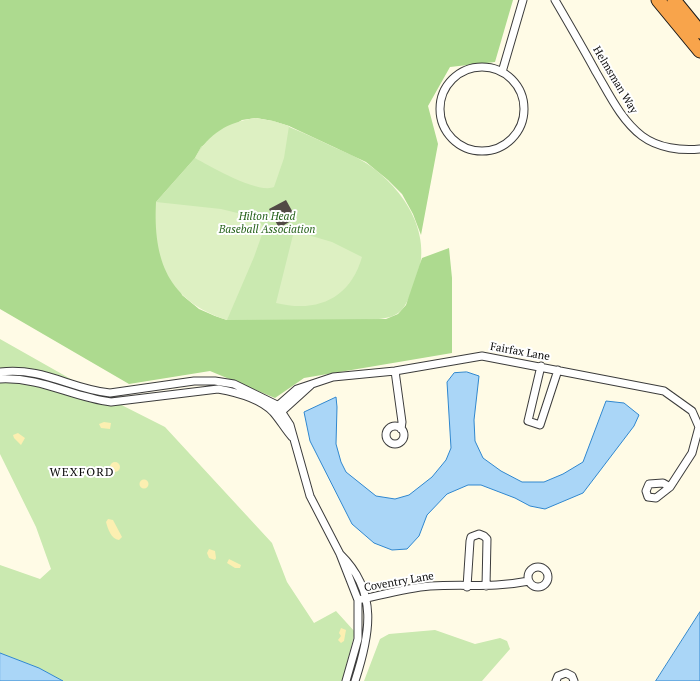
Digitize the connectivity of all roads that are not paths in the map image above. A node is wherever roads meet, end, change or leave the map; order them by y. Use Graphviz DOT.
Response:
graph roads {
  1 [pos="523,0"];
  2 [pos="556,0"];
  3 [pos="658,0"];
  4 [pos="674,0"];
  5 [pos="700,32"];
  6 [pos="700,52"];
  7 [pos="502,72"];
  8 [pos="700,149"];
  9 [pos="541,366"];
  10 [pos="558,370"];
  11 [pos="395,371"];
  12 [pos="0,372"];
  13 [pos="0,379"];
  14 [pos="130,391"];
  15 [pos="131,400"];
  16 [pos="700,409"];
  17 [pos="276,411"];
  18 [pos="692,411"];
  19 [pos="700,427"];
  20 [pos="401,429"];
  21 [pos="670,487"];
  22 [pos="529,581"];
  23 [pos="486,586"];
  24 [pos="467,587"];
  25 [pos="362,599"];
  26 [pos="346,681"];
  27 [pos="355,681"];
  28 [pos="556,681"];
  29 [pos="574,681"];
  1 -- 7 [label="street"];
  2 -- 8 [label="street, Helmsman Way"];
  3 -- 6 [label="highway"];
  4 -- 5 [label="highway"];
  7 -- 7 [label="street"];
  9 -- 10 [label="street, Fairfax Lane"];
  9 -- 10 [label="street"];
  9 -- 11 [label="street, Fairfax Lane"];
  10 -- 18 [label="street, Fairfax Lane"];
  11 -- 17 [label="street, Fairfax Lane"];
  11 -- 20 [label="street"];
  12 -- 14 [label="street"];
  13 -- 15 [label="street"];
  14 -- 15 [label="street"];
  14 -- 17 [label="street"];
  15 -- 17 [label="street"];
  16 -- 18 [label="street"];
  17 -- 25 [label="street"];
  18 -- 19 [label="street"];
  19 -- 21 [label="street"];
  22 -- 23 [label="street, Coventry Lane"];
  23 -- 24 [label="street, Coventry Lane"];
  23 -- 24 [label="street"];
  24 -- 25 [label="street, Coventry Lane"];
  25 -- 26 [label="street"];
  25 -- 27 [label="street"];
  28 -- 29 [label="street"];
}
